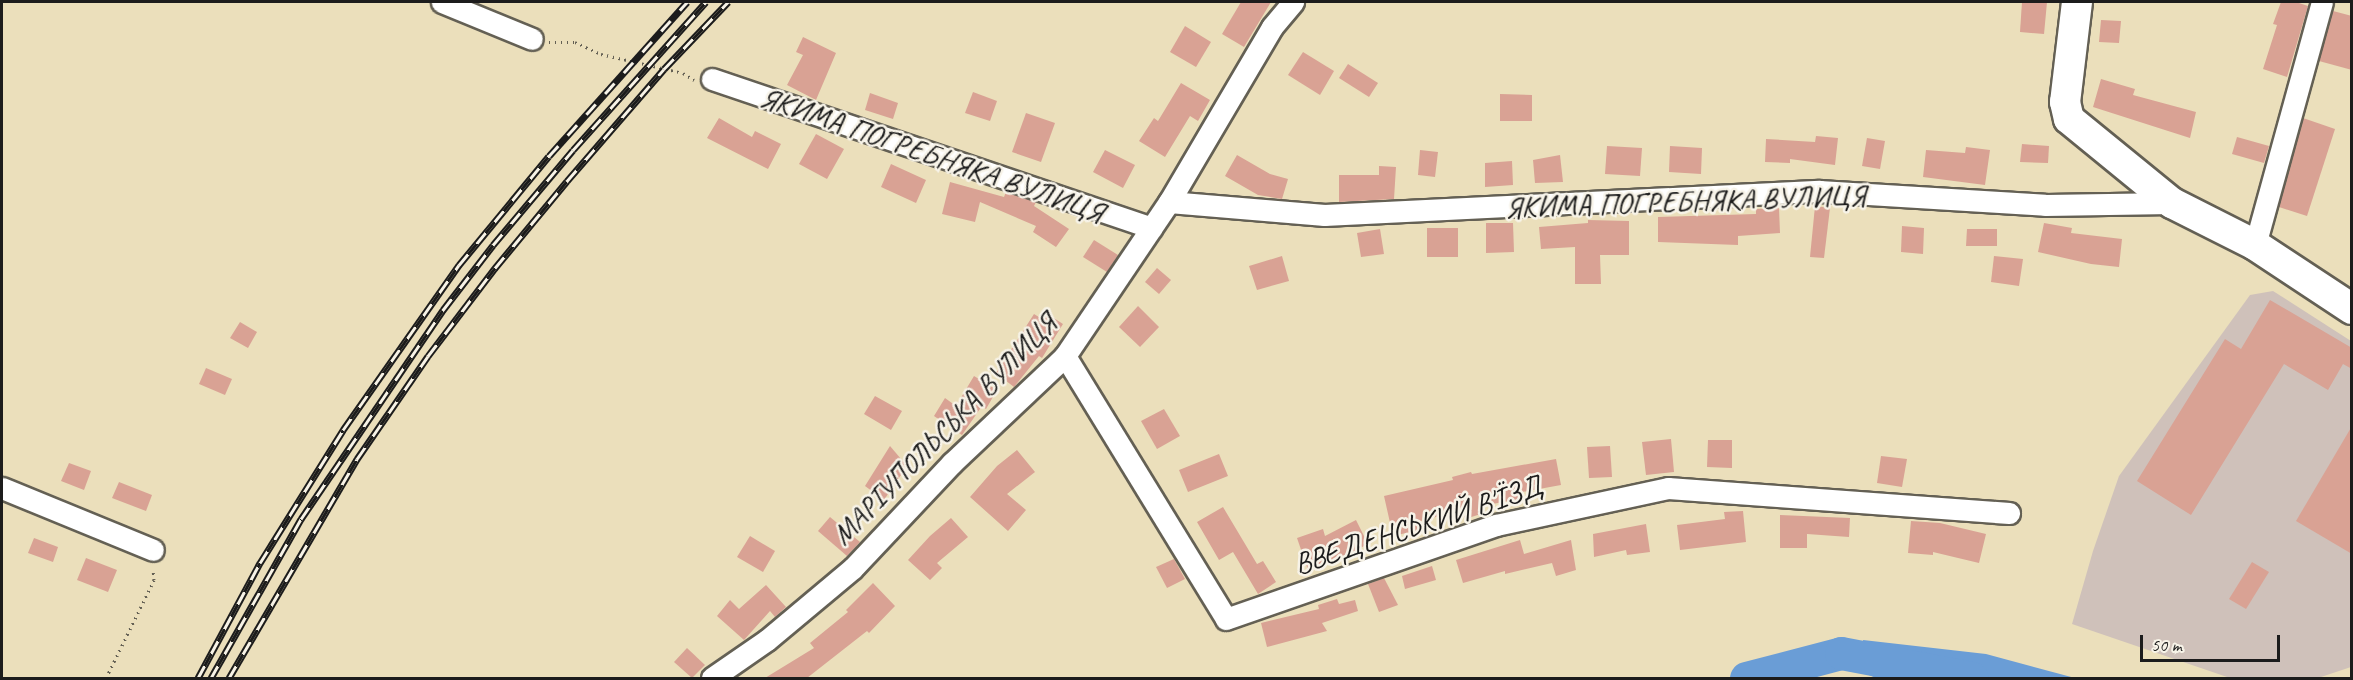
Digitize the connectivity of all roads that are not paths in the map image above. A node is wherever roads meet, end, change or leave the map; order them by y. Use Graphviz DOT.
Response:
graph roads {
  1 [pos="442,2"];
  2 [pos="1293,2"];
  3 [pos="2077,2"];
  4 [pos="2322,2"];
  5 [pos="532,39"];
  6 [pos="712,79"];
  7 [pos="1169,202"];
  8 [pos="2172,203"];
  9 [pos="1151,228"];
  10 [pos="2255,245"];
  11 [pos="2352,309"];
  12 [pos="1065,356"];
  13 [pos="2,488"];
  14 [pos="2009,513"];
  15 [pos="153,550"];
  16 [pos="712,678"];
  1 -- 5 [label="street"];
  2 -- 7 [label="street, МАРІУПОЛЬСЬКА ВУЛИЦЯ"];
  3 -- 8 [label="street"];
  4 -- 10 [label="street"];
  6 -- 9 [label="street, ЯКИМА ПОГРЕБНЯКА ВУЛИЦЯ"];
  7 -- 8 [label="street, ЯКИМА ПОГРЕБНЯКА ВУЛИЦЯ"];
  7 -- 9 [label="street, МАРІУПОЛЬСЬКА ВУЛИЦЯ"];
  8 -- 10 [label="street, ЯКИМА ПОГРЕБНЯКА ВУЛИЦЯ"];
  9 -- 12 [label="street, МАРІУПОЛЬСЬКА ВУЛИЦЯ"];
  10 -- 11 [label="street, ЯКИМА ПОГРЕБНЯКА ВУЛИЦЯ"];
  12 -- 14 [label="street, ВВЕДЕНСЬКИЙ В'ЇЗД"];
  12 -- 16 [label="street, МАРІУПОЛЬСЬКА ВУЛИЦЯ"];
  13 -- 15 [label="street"];
}
